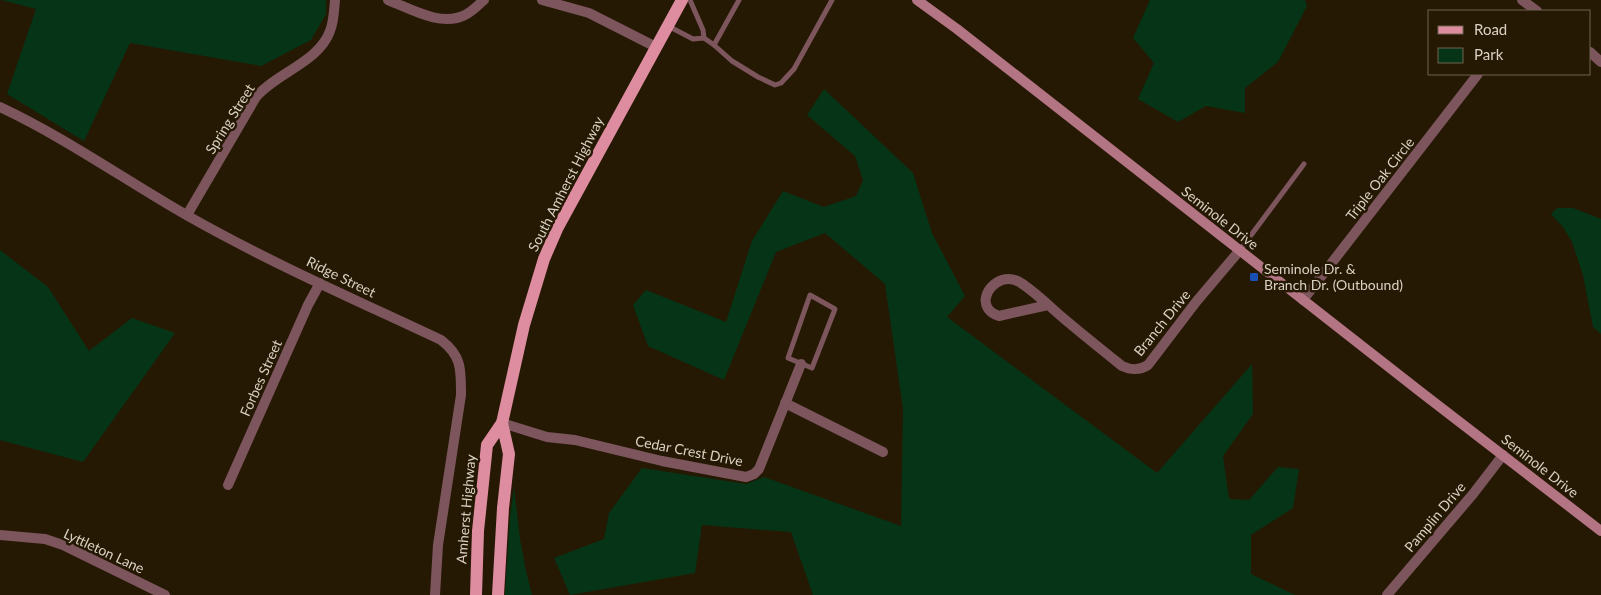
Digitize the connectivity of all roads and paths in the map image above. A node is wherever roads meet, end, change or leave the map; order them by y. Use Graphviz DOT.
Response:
graph roads {
  1 [pos="335,0"];
  2 [pos="388,0"];
  3 [pos="484,0"];
  4 [pos="542,0"];
  5 [pos="682,0"];
  6 [pos="690,0"];
  7 [pos="739,0"];
  8 [pos="832,0"];
  9 [pos="917,0"];
  10 [pos="1522,0"];
  11 [pos="1532,10"];
  12 [pos="668,26"];
  13 [pos="704,38"];
  14 [pos="714,45"];
  15 [pos="656,47"];
  16 [pos="1591,53"];
  17 [pos="1601,62"];
  18 [pos="1477,75"];
  19 [pos="0,107"];
  20 [pos="1304,164"];
  21 [pos="187,215"];
  22 [pos="1240,250"];
  23 [pos="320,283"];
  24 [pos="1303,300"];
  25 [pos="1048,305"];
  26 [pos="801,364"];
  27 [pos="785,403"];
  28 [pos="502,423"];
  29 [pos="883,452"];
  30 [pos="1503,455"];
  31 [pos="228,485"];
  32 [pos="1601,531"];
  33 [pos="0,535"];
  34 [pos="165,595"];
  35 [pos="435,595"];
  36 [pos="476,595"];
  37 [pos="498,595"];
  38 [pos="1387,595"];
  1 -- 21 [label="street, Spring Street"];
  2 -- 3 [label="street"];
  4 -- 15 [label="street"];
  5 -- 12 [label="main road, South Amherst Highway"];
  6 -- 13 [label="lane"];
  7 -- 14 [label="lane"];
  8 -- 14 [label="lane"];
  9 -- 22 [label="street, Seminole Drive"];
  10 -- 11 [label="street"];
  12 -- 13 [label="lane"];
  12 -- 15 [label="main road, South Amherst Highway"];
  13 -- 14 [label="lane"];
  15 -- 28 [label="main road, South Amherst Highway"];
  16 -- 17 [label="street"];
  18 -- 24 [label="street, Triple Oak Circle"];
  19 -- 21 [label="street, Ridge Street"];
  20 -- 22 [label="lane"];
  21 -- 23 [label="street, Ridge Street"];
  22 -- 24 [label="street, Seminole Drive"];
  22 -- 25 [label="street, Branch Drive"];
  23 -- 31 [label="street, Forbes Street"];
  23 -- 35 [label="street, Ridge Street"];
  24 -- 30 [label="street, Seminole Drive"];
  25 -- 25 [label="street, Branch Drive"];
  26 -- 26 [label="lane"];
  26 -- 27 [label="street, Cedar Crest Drive"];
  27 -- 28 [label="street, Cedar Crest Drive"];
  27 -- 29 [label="street"];
  28 -- 36 [label="main road, Amherst Highway"];
  28 -- 37 [label="main road"];
  30 -- 32 [label="street, Seminole Drive"];
  30 -- 38 [label="street, Pamplin Drive"];
  33 -- 34 [label="street, Lyttleton Lane"];
}
